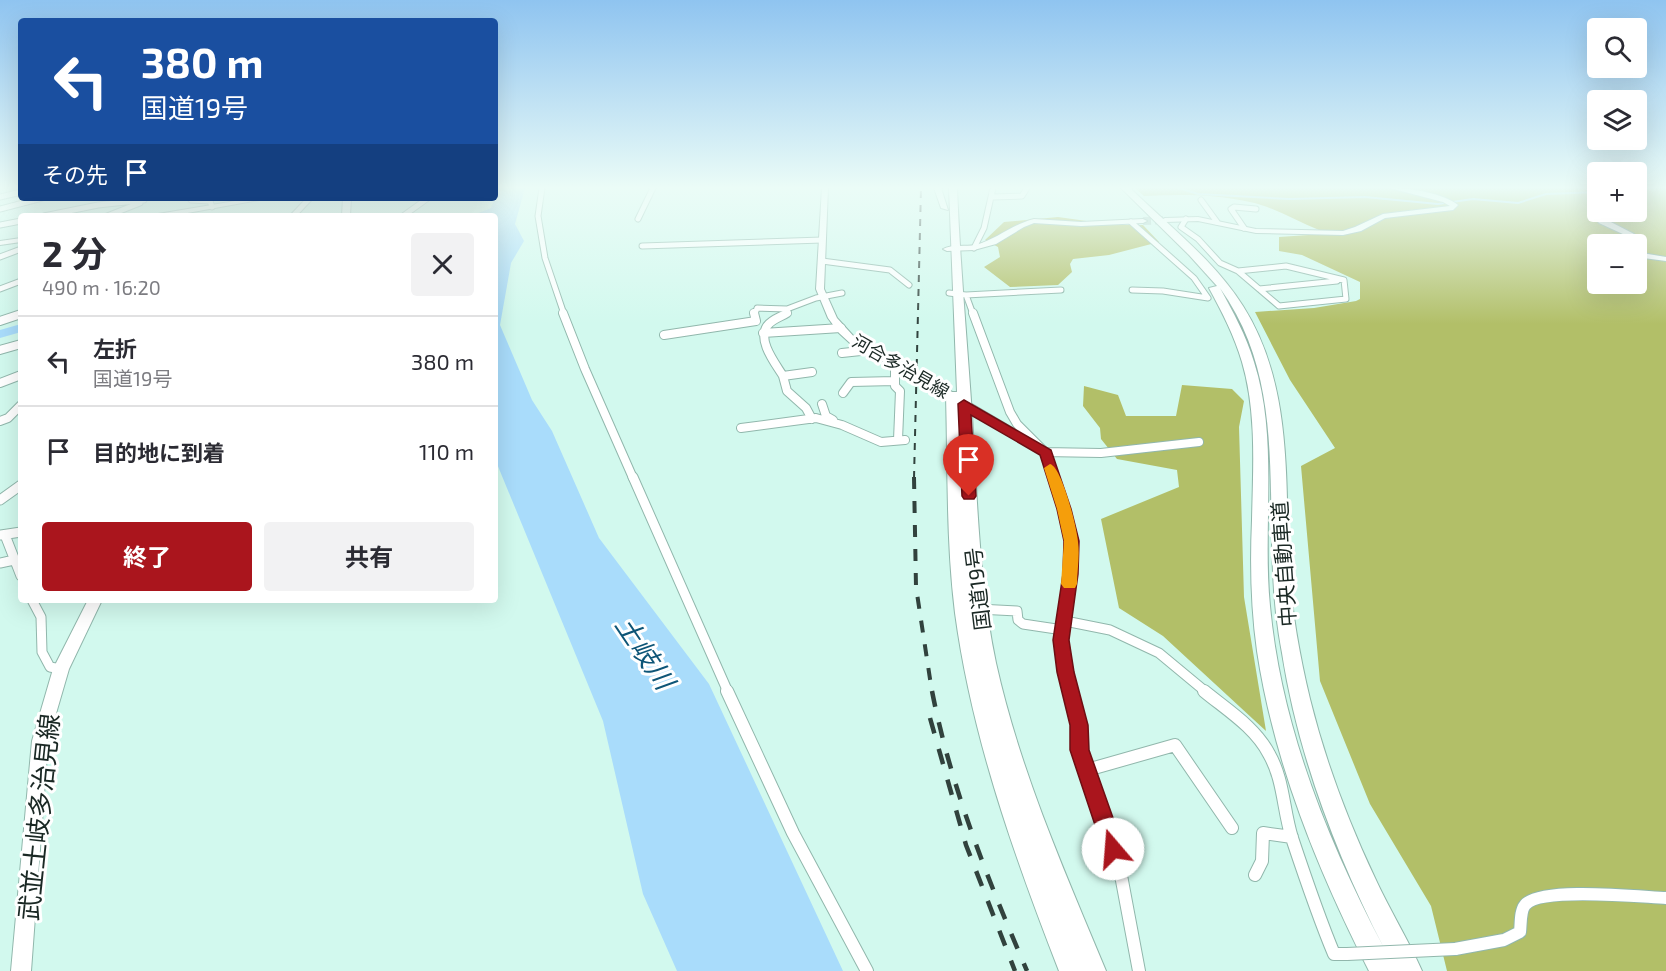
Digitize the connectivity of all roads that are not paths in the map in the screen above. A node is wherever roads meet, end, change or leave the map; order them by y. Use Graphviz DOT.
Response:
graph roads {
  1 [pos="542,233"];
  2 [pos="822,233"];
  3 [pos="949,233"];
  4 [pos="952,233"];
  5 [pos="981,233"];
  6 [pos="1007,233"];
  7 [pos="1144,233"];
  8 [pos="1162,233"];
  9 [pos="1174,233"];
  10 [pos="1190,233"];
  11 [pos="18,240"];
  12 [pos="822,240"];
  13 [pos="0,243"];
  14 [pos="642,246"];
  15 [pos="974,248"];
  16 [pos="951,249"];
  17 [pos="18,250"];
  18 [pos="1647,256"];
  19 [pos="0,257"];
  20 [pos="1666,259"];
  21 [pos="822,261"];
  22 [pos="1238,271"];
  23 [pos="1344,280"];
  24 [pos="18,282"];
  25 [pos="909,285"];
  26 [pos="0,288"];
  27 [pos="1258,289"];
  28 [pos="1062,290"];
  29 [pos="1132,290"];
  30 [pos="842,293"];
  31 [pos="957,294"];
  32 [pos="822,297"];
  33 [pos="787,309"];
  34 [pos="18,315"];
  35 [pos="0,321"];
  36 [pos="841,328"];
  37 [pos="763,333"];
  38 [pos="664,335"];
  39 [pos="18,345"];
  40 [pos="0,350"];
  41 [pos="870,350"];
  42 [pos="842,353"];
  43 [pos="895,364"];
  44 [pos="812,372"];
  45 [pos="18,376"];
  46 [pos="783,376"];
  47 [pos="895,381"];
  48 [pos="0,383"];
  49 [pos="843,393"];
  50 [pos="959,400"];
  51 [pos="822,404"];
  52 [pos="18,408"];
  53 [pos="8,418"];
  54 [pos="18,419"];
  55 [pos="812,419"];
  56 [pos="0,421"];
  57 [pos="837,423"];
  58 [pos="741,428"];
  59 [pos="1199,442"];
  60 [pos="1046,453"];
  61 [pos="18,487"];
  62 [pos="0,500"];
  63 [pos="18,532"];
  64 [pos="2,535"];
  65 [pos="14,560"];
  66 [pos="0,563"];
  67 [pos="18,569"];
  68 [pos="34,603"];
  69 [pos="94,603"];
  70 [pos="978,609"];
  71 [pos="1064,625"];
  72 [pos="61,669"];
  73 [pos="1087,770"];
  74 [pos="1232,828"];
  75 [pos="1292,837"];
  76 [pos="1255,875"];
  77 [pos="1666,898"];
  78 [pos="21,971"];
  79 [pos="867,971"];
  80 [pos="1072,971"];
  81 [pos="1093,971"];
  82 [pos="1139,971"];
  83 [pos="1382,971"];
  84 [pos="1409,971"];
  1 -- 79 [label="street"];
  2 -- 12 [label="street"];
  3 -- 16 [label="highway, 国道19号"];
  4 -- 16 [label="highway, 国道19号"];
  5 -- 15 [label="street"];
  6 -- 15 [label="street"];
  7 -- 29 [label="street"];
  8 -- 83 [label="highway, 中央自動車道"];
  9 -- 84 [label="highway, 中央自動車道"];
  10 -- 22 [label="street"];
  11 -- 13 [label="street"];
  12 -- 14 [label="street"];
  12 -- 21 [label="street"];
  15 -- 16 [label="street"];
  16 -- 31 [label="highway, 国道19号"];
  17 -- 19 [label="street"];
  18 -- 20 [label="street"];
  21 -- 25 [label="street"];
  21 -- 32 [label="street"];
  22 -- 23 [label="street"];
  22 -- 27 [label="street"];
  23 -- 27 [label="street"];
  23 -- 27 [label="street"];
  24 -- 26 [label="street"];
  28 -- 31 [label="street"];
  30 -- 32 [label="street"];
  31 -- 50 [label="highway, 国道19号"];
  31 -- 60 [label="street"];
  32 -- 33 [label="street"];
  32 -- 36 [label="street, 河合多治見線"];
  33 -- 37 [label="street"];
  33 -- 38 [label="street"];
  34 -- 35 [label="street"];
  36 -- 37 [label="street"];
  36 -- 41 [label="street, 河合多治見線"];
  37 -- 46 [label="street"];
  39 -- 40 [label="street"];
  41 -- 42 [label="street"];
  41 -- 43 [label="street, 河合多治見線"];
  43 -- 47 [label="street"];
  43 -- 50 [label="street, 河合多治見線"];
  44 -- 46 [label="street"];
  45 -- 48 [label="street"];
  46 -- 55 [label="street"];
  47 -- 49 [label="street"];
  47 -- 57 [label="street"];
  50 -- 60 [label="street"];
  50 -- 70 [label="highway, 国道19号"];
  50 -- 80 [label="highway, 国道19号"];
  51 -- 57 [label="street"];
  52 -- 53 [label="street"];
  53 -- 54 [label="street"];
  53 -- 56 [label="street"];
  55 -- 57 [label="street"];
  55 -- 58 [label="street"];
  59 -- 60 [label="street"];
  60 -- 71 [label="street"];
  61 -- 62 [label="street"];
  63 -- 64 [label="street"];
  64 -- 65 [label="street"];
  65 -- 66 [label="street"];
  65 -- 67 [label="street"];
  68 -- 72 [label="street"];
  69 -- 72 [label="street, 武並土岐多治見線"];
  70 -- 71 [label="street"];
  70 -- 81 [label="highway, 国道19号"];
  71 -- 73 [label="street"];
  71 -- 75 [label="street"];
  72 -- 78 [label="street, 武並土岐多治見線"];
  73 -- 74 [label="street"];
  73 -- 82 [label="street"];
  75 -- 76 [label="street"];
  75 -- 77 [label="street, bridge"];
}
